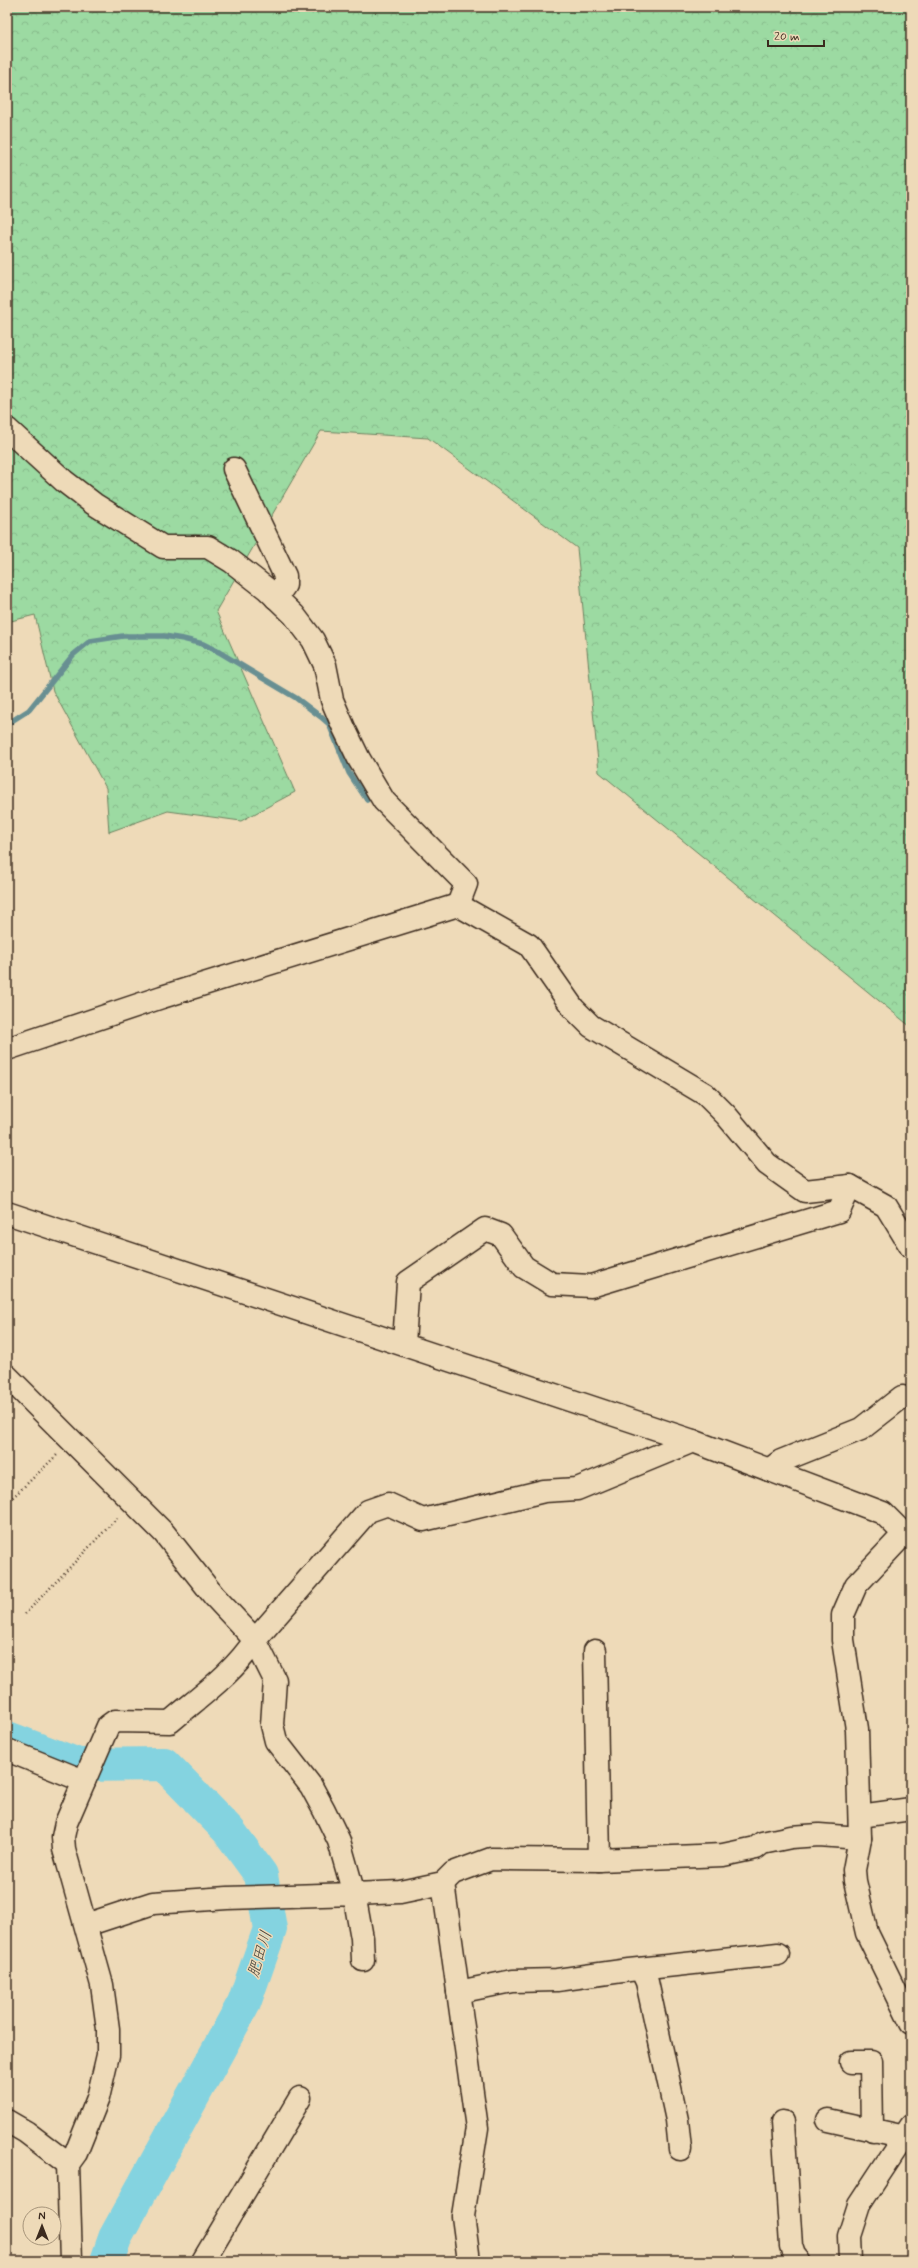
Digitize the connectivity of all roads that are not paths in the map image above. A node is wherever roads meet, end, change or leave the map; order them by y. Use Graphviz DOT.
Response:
graph roads {
  1 [pos="7,429"];
  2 [pos="228,472"];
  3 [pos="273,595"];
  4 [pos="458,905"];
  5 [pos="7,1049"];
  6 [pos="850,1186"];
  7 [pos="7,1212"];
  8 [pos="911,1246"];
  9 [pos="404,1344"];
  10 [pos="7,1376"];
  11 [pos="902,1398"];
  12 [pos="693,1441"];
  13 [pos="769,1470"];
  14 [pos="907,1532"];
  15 [pos="255,1640"];
  16 [pos="595,1651"];
  17 [pos="7,1750"];
  18 [pos="84,1780"];
  19 [pos="911,1809"];
  20 [pos="860,1816"];
  21 [pos="860,1838"];
  22 [pos="599,1860"];
  23 [pos="442,1882"];
  24 [pos="354,1894"];
  25 [pos="86,1925"];
  26 [pos="778,1954"];
  27 [pos="362,1960"];
  28 [pos="641,1969"];
  29 [pos="458,1992"];
  30 [pos="911,2023"];
  31 [pos="851,2062"];
  32 [pos="300,2098"];
  33 [pos="828,2120"];
  34 [pos="783,2122"];
  35 [pos="8,2124"];
  36 [pos="872,2131"];
  37 [pos="908,2132"];
  38 [pos="680,2149"];
  39 [pos="68,2164"];
  40 [pos="71,2261"];
  41 [pos="204,2261"];
  42 [pos="469,2261"];
  43 [pos="799,2261"];
  44 [pos="850,2261"];
  1 -- 3 [label="street"];
  2 -- 3 [label="street"];
  3 -- 4 [label="street"];
  4 -- 5 [label="street"];
  4 -- 6 [label="street"];
  6 -- 8 [label="street"];
  6 -- 9 [label="street"];
  7 -- 9 [label="street"];
  9 -- 12 [label="street"];
  10 -- 15 [label="street"];
  11 -- 13 [label="street"];
  12 -- 13 [label="street"];
  12 -- 15 [label="street"];
  13 -- 14 [label="street"];
  14 -- 20 [label="street"];
  15 -- 18 [label="street"];
  15 -- 24 [label="street"];
  16 -- 22 [label="street"];
  17 -- 18 [label="street"];
  18 -- 25 [label="street"];
  19 -- 20 [label="street"];
  20 -- 21 [label="street"];
  21 -- 22 [label="street"];
  21 -- 30 [label="street"];
  22 -- 23 [label="street"];
  23 -- 24 [label="street"];
  23 -- 29 [label="street"];
  24 -- 25 [label="street"];
  24 -- 27 [label="street"];
  25 -- 39 [label="street"];
  26 -- 28 [label="street"];
  28 -- 29 [label="street"];
  28 -- 38 [label="street"];
  29 -- 42 [label="street"];
  31 -- 36 [label="street"];
  32 -- 41 [label="street"];
  33 -- 36 [label="street"];
  34 -- 43 [label="street"];
  35 -- 39 [label="street"];
  36 -- 37 [label="street"];
  37 -- 44 [label="street"];
  39 -- 40 [label="street"];
}
